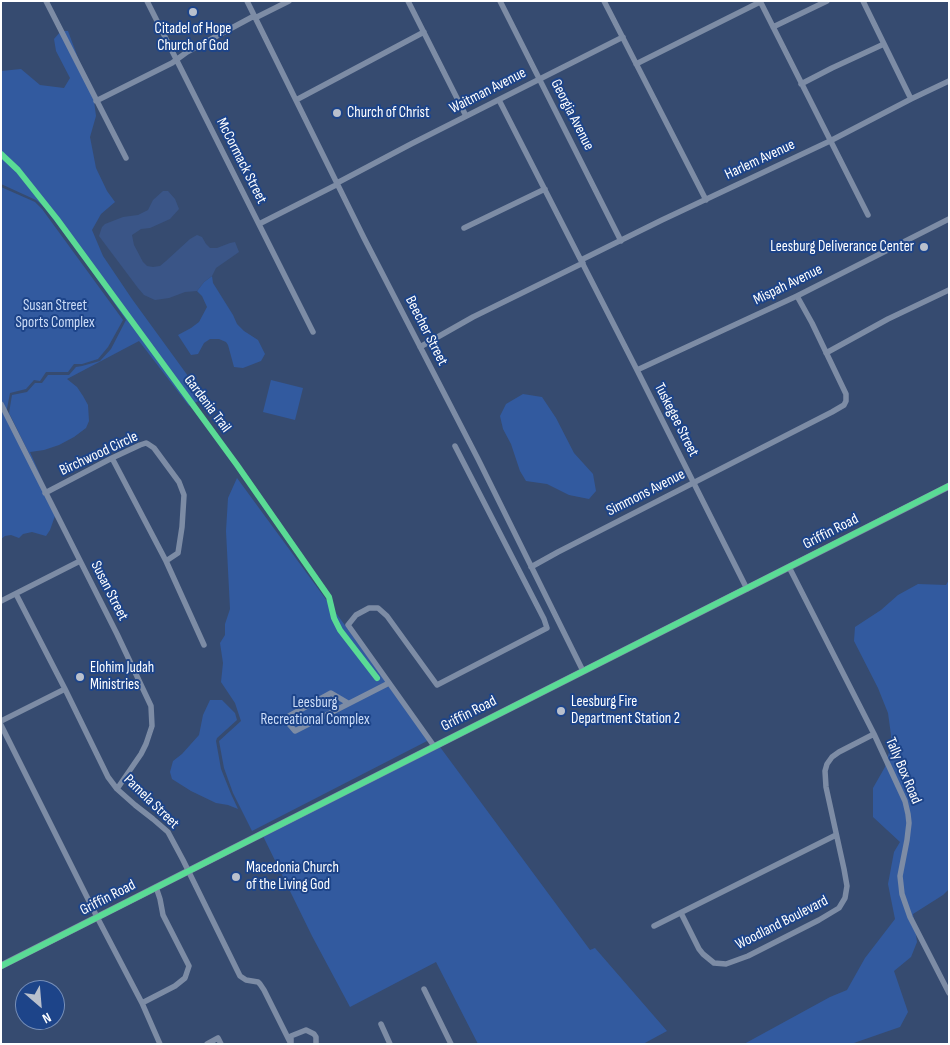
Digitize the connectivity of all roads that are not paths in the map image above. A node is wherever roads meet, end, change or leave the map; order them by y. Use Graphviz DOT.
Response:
graph roads {
  1 [pos="46,1"];
  2 [pos="147,1"];
  3 [pos="247,1"];
  4 [pos="289,1"];
  5 [pos="408,1"];
  6 [pos="500,1"];
  7 [pos="604,1"];
  8 [pos="827,1"];
  9 [pos="863,1"];
  10 [pos="760,2"];
  11 [pos="254,17"];
  12 [pos="773,27"];
  13 [pos="424,32"];
  14 [pos="623,37"];
  15 [pos="884,44"];
  16 [pos="176,60"];
  17 [pos="636,64"];
  18 [pos="539,79"];
  19 [pos="949,81"];
  20 [pos="802,84"];
  21 [pos="912,99"];
  22 [pos="296,100"];
  23 [pos="499,100"];
  24 [pos="96,101"];
  25 [pos="466,116"];
  26 [pos="830,141"];
  27 [pos="126,158"];
  28 [pos="337,183"];
  29 [pos="545,189"];
  30 [pos="706,200"];
  31 [pos="868,215"];
  32 [pos="949,219"];
  33 [pos="259,224"];
  34 [pos="464,228"];
  35 [pos="621,241"];
  36 [pos="582,262"];
  37 [pos="949,290"];
  38 [pos="797,296"];
  39 [pos="313,332"];
  40 [pos="420,347"];
  41 [pos="826,353"];
  42 [pos="637,370"];
  43 [pos="1,404"];
  44 [pos="455,446"];
  45 [pos="112,458"];
  46 [pos="694,483"];
  47 [pos="949,486"];
  48 [pos="46,494"];
  49 [pos="80,561"];
  50 [pos="166,561"];
  51 [pos="531,567"];
  52 [pos="789,567"];
  53 [pos="747,589"];
  54 [pos="16,594"];
  55 [pos="1,601"];
  56 [pos="204,645"];
  57 [pos="583,671"];
  58 [pos="389,682"];
  59 [pos="65,689"];
  60 [pos="348,703"];
  61 [pos="1,720"];
  62 [pos="1,726"];
  63 [pos="874,734"];
  64 [pos="434,746"];
  65 [pos="117,789"];
  66 [pos="836,835"];
  67 [pos="188,871"];
  68 [pos="156,887"];
  69 [pos="681,912"];
  70 [pos="97,917"];
  71 [pos="654,926"];
  72 [pos="1,966"];
  73 [pos="424,989"];
  74 [pos="949,993"];
  75 [pos="142,1003"];
  76 [pos="380,1024"];
  77 [pos="160,1044"];
  78 [pos="207,1044"];
  79 [pos="221,1044"];
  80 [pos="291,1044"];
  81 [pos="316,1044"];
  82 [pos="390,1044"];
  83 [pos="451,1044"];
  1 -- 24 [label="street"];
  2 -- 16 [label="street, McCormack Street"];
  3 -- 11 [label="street, Beecher Street"];
  4 -- 11 [label="street"];
  5 -- 13 [label="street"];
  6 -- 18 [label="street, Georgia Avenue"];
  7 -- 14 [label="street"];
  8 -- 12 [label="street"];
  9 -- 15 [label="street"];
  10 -- 12 [label="street"];
  10 -- 17 [label="street"];
  11 -- 16 [label="street"];
  11 -- 22 [label="street, Beecher Street"];
  12 -- 20 [label="street"];
  13 -- 22 [label="street"];
  13 -- 25 [label="street"];
  14 -- 17 [label="street"];
  14 -- 18 [label="street, Waitman Avenue"];
  15 -- 20 [label="street"];
  15 -- 21 [label="street"];
  16 -- 24 [label="street"];
  16 -- 33 [label="street, McCormack Street"];
  17 -- 30 [label="street"];
  18 -- 23 [label="street, Waitman Avenue"];
  18 -- 35 [label="street, Georgia Avenue"];
  19 -- 21 [label="street, Harlem Avenue"];
  20 -- 26 [label="street"];
  21 -- 26 [label="street, Harlem Avenue"];
  22 -- 28 [label="street, Beecher Street"];
  23 -- 25 [label="street, Waitman Avenue"];
  23 -- 29 [label="street, Tuskegee Street"];
  24 -- 27 [label="street"];
  25 -- 28 [label="street, Waitman Avenue"];
  26 -- 30 [label="street, Harlem Avenue"];
  26 -- 31 [label="street"];
  28 -- 33 [label="street, Waitman Avenue"];
  28 -- 40 [label="street, Beecher Street"];
  29 -- 34 [label="street"];
  29 -- 36 [label="street, Tuskegee Street"];
  30 -- 35 [label="street, Harlem Avenue"];
  32 -- 38 [label="street, Mispah Avenue"];
  33 -- 39 [label="street, McCormack Street"];
  35 -- 36 [label="street, Harlem Avenue"];
  36 -- 40 [label="street, Harlem Avenue"];
  36 -- 42 [label="street, Tuskegee Street"];
  37 -- 41 [label="street"];
  38 -- 41 [label="street"];
  38 -- 42 [label="street, Mispah Avenue"];
  40 -- 51 [label="street, Beecher Street"];
  41 -- 46 [label="street, Simmons Avenue"];
  42 -- 46 [label="street, Tuskegee Street"];
  43 -- 48 [label="street, Susan Street"];
  44 -- 58 [label="street"];
  45 -- 48 [label="street, Birchwood Circle"];
  45 -- 50 [label="street"];
  45 -- 50 [label="street, Birchwood Circle"];
  46 -- 51 [label="street, Simmons Avenue"];
  46 -- 53 [label="street, Tuskegee Street"];
  47 -- 52 [label="street, Griffin Road"];
  48 -- 49 [label="street, Susan Street"];
  49 -- 54 [label="street"];
  49 -- 65 [label="street, Susan Street"];
  50 -- 56 [label="street"];
  51 -- 57 [label="street, Beecher Street"];
  52 -- 53 [label="street, Griffin Road"];
  52 -- 63 [label="street, Tally Box Road"];
  53 -- 57 [label="street, Griffin Road"];
  54 -- 55 [label="street"];
  54 -- 59 [label="street, Pamela Street"];
  57 -- 64 [label="street, Griffin Road"];
  58 -- 60 [label="street"];
  58 -- 64 [label="street"];
  59 -- 61 [label="street"];
  59 -- 65 [label="street, Pamela Street"];
  60 -- 60 [label="street"];
  62 -- 70 [label="street"];
  63 -- 66 [label="street, Woodland Boulevard"];
  63 -- 74 [label="street, Tally Box Road"];
  64 -- 67 [label="street, Griffin Road"];
  65 -- 67 [label="street, Pamela Street"];
  66 -- 69 [label="street"];
  66 -- 69 [label="street, Woodland Boulevard"];
  67 -- 68 [label="street, Griffin Road"];
  67 -- 80 [label="street, Pamela Street"];
  68 -- 70 [label="street, Griffin Road"];
  68 -- 75 [label="street"];
  69 -- 71 [label="street"];
  70 -- 72 [label="street, Griffin Road"];
  70 -- 75 [label="street"];
  73 -- 83 [label="street"];
  75 -- 77 [label="street"];
  76 -- 82 [label="street"];
  78 -- 79 [label="street"];
  80 -- 81 [label="street, Pamela Street"];
}
